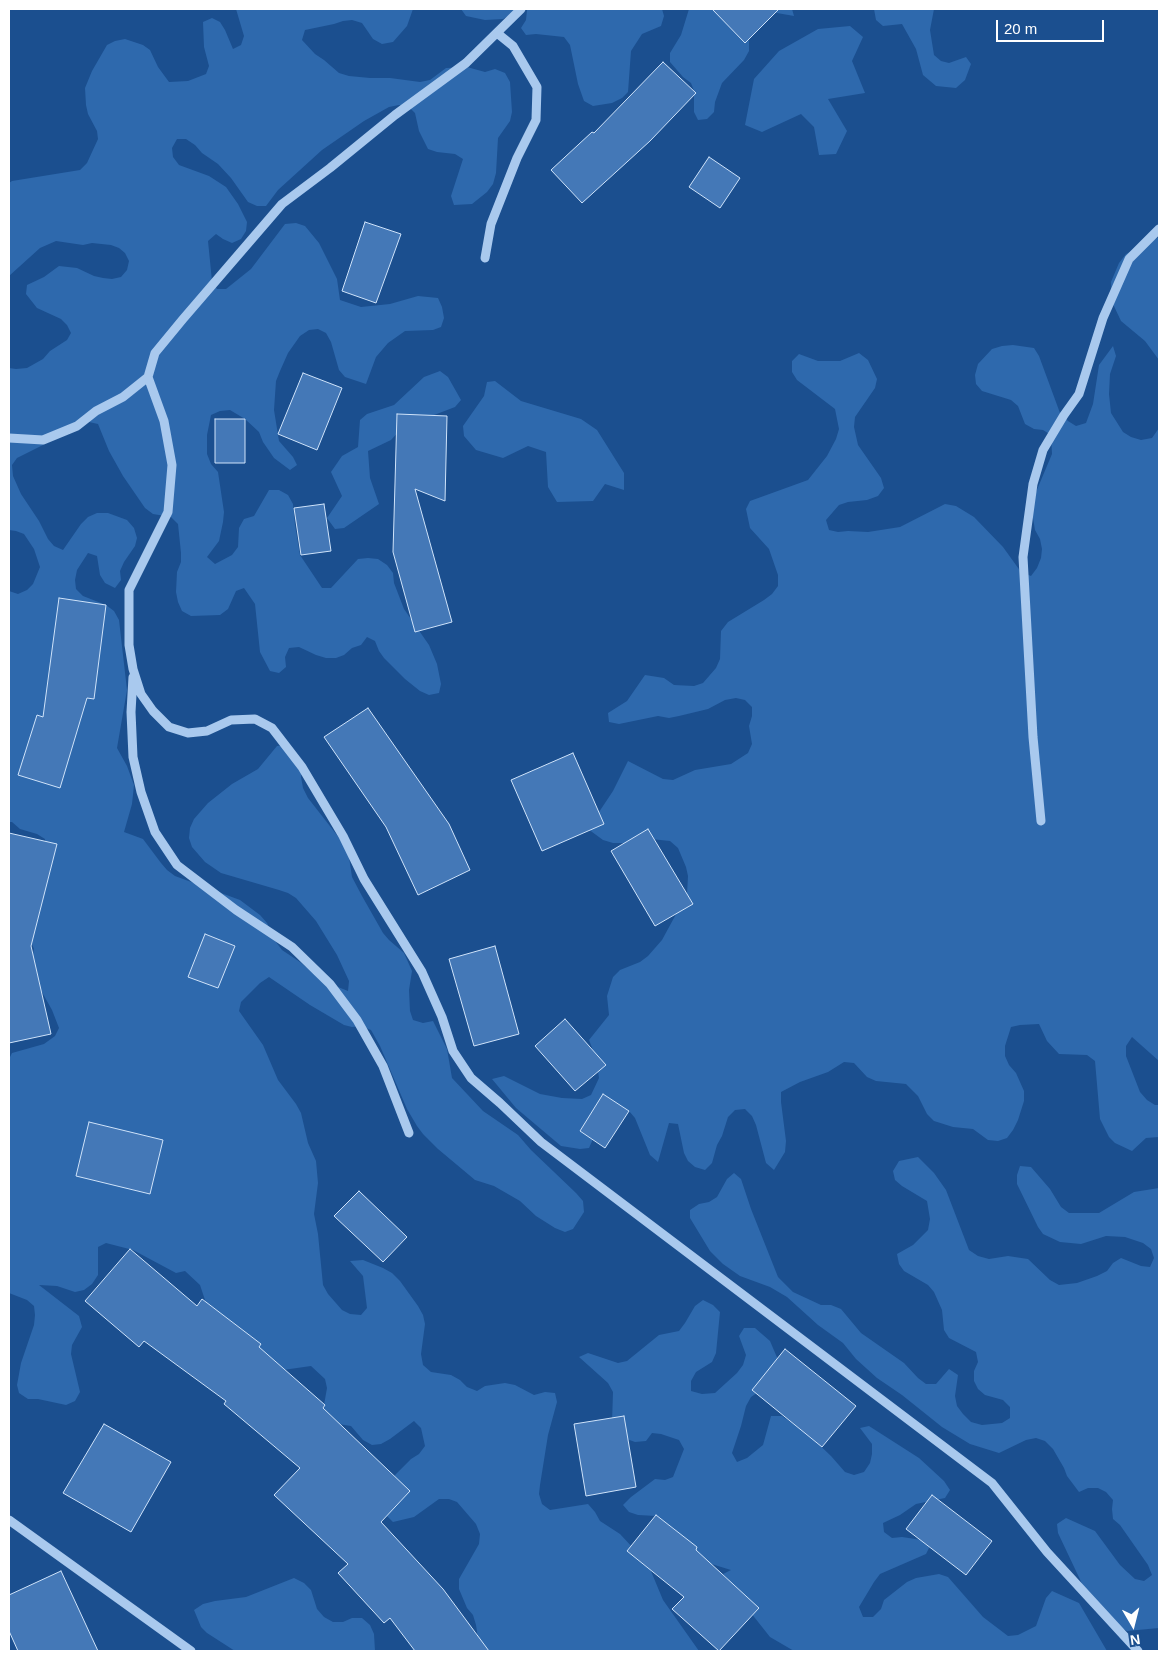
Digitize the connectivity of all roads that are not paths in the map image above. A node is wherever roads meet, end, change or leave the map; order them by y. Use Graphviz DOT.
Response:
graph roads {
  1 [pos="522,9"];
  2 [pos="497,33"];
  3 [pos="1159,229"];
  4 [pos="485,258"];
  5 [pos="148,377"];
  6 [pos="9,438"];
  7 [pos="133,670"];
  8 [pos="1042,821"];
  9 [pos="409,1132"];
  10 [pos="9,1520"];
  11 [pos="191,1651"];
  12 [pos="1138,1651"];
  1 -- 2 [label="street"];
  2 -- 4 [label="street"];
  2 -- 5 [label="street"];
  3 -- 8 [label="street"];
  5 -- 6 [label="street"];
  5 -- 7 [label="street"];
  7 -- 9 [label="street"];
  7 -- 12 [label="street"];
  10 -- 11 [label="street"];
}
